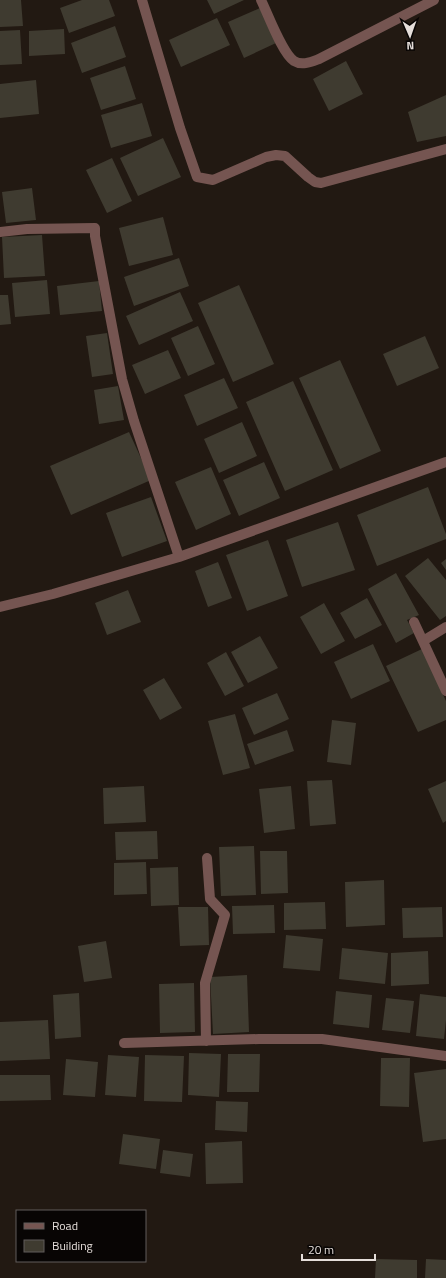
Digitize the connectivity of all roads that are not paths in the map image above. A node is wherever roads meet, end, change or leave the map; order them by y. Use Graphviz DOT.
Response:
graph roads {
  1 [pos="142,0"];
  2 [pos="261,0"];
  3 [pos="434,0"];
  4 [pos="446,149"];
  5 [pos="0,232"];
  6 [pos="446,462"];
  7 [pos="179,557"];
  8 [pos="0,607"];
  9 [pos="414,622"];
  10 [pos="446,627"];
  11 [pos="423,641"];
  12 [pos="446,691"];
  13 [pos="207,858"];
  14 [pos="206,1041"];
  15 [pos="124,1044"];
  16 [pos="446,1056"];
  1 -- 4 [label="street"];
  2 -- 3 [label="street"];
  5 -- 7 [label="street"];
  6 -- 7 [label="street"];
  7 -- 8 [label="street"];
  9 -- 11 [label="street"];
  10 -- 11 [label="street"];
  11 -- 12 [label="street"];
  13 -- 14 [label="street"];
  14 -- 15 [label="street"];
  14 -- 16 [label="street"];
}
